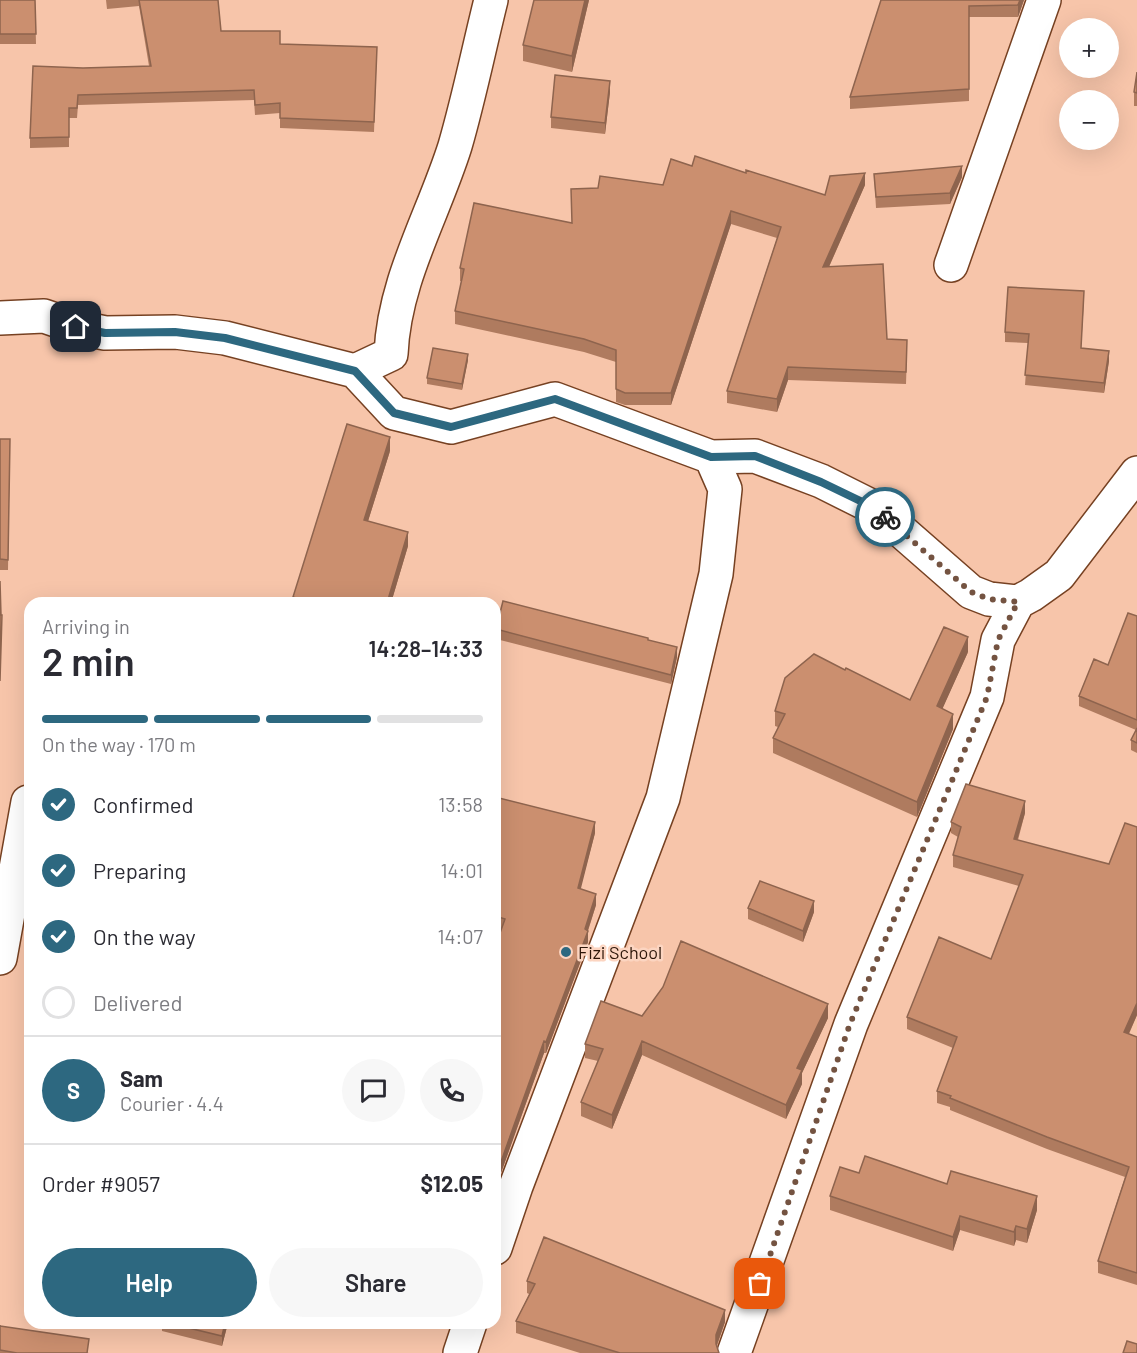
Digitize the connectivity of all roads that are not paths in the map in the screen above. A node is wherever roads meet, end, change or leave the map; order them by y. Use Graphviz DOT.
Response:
graph roads {
  1 [pos="491,0"];
  2 [pos="1044,0"];
  3 [pos="951,265"];
  4 [pos="0,318"];
  5 [pos="355,371"];
  6 [pos="711,457"];
  7 [pos="1137,473"];
  8 [pos="1018,602"];
  9 [pos="24,824"];
  10 [pos="0,958"];
  11 [pos="501,1230"];
  12 [pos="468,1329"];
  13 [pos="460,1353"];
  14 [pos="734,1353"];
  1 -- 5 [label="street"];
  2 -- 3 [label="street"];
  4 -- 5 [label="street"];
  5 -- 6 [label="street"];
  6 -- 8 [label="street"];
  6 -- 11 [label="street"];
  7 -- 8 [label="street"];
  8 -- 14 [label="street"];
  9 -- 10 [label="street"];
  12 -- 13 [label="street"];
}
